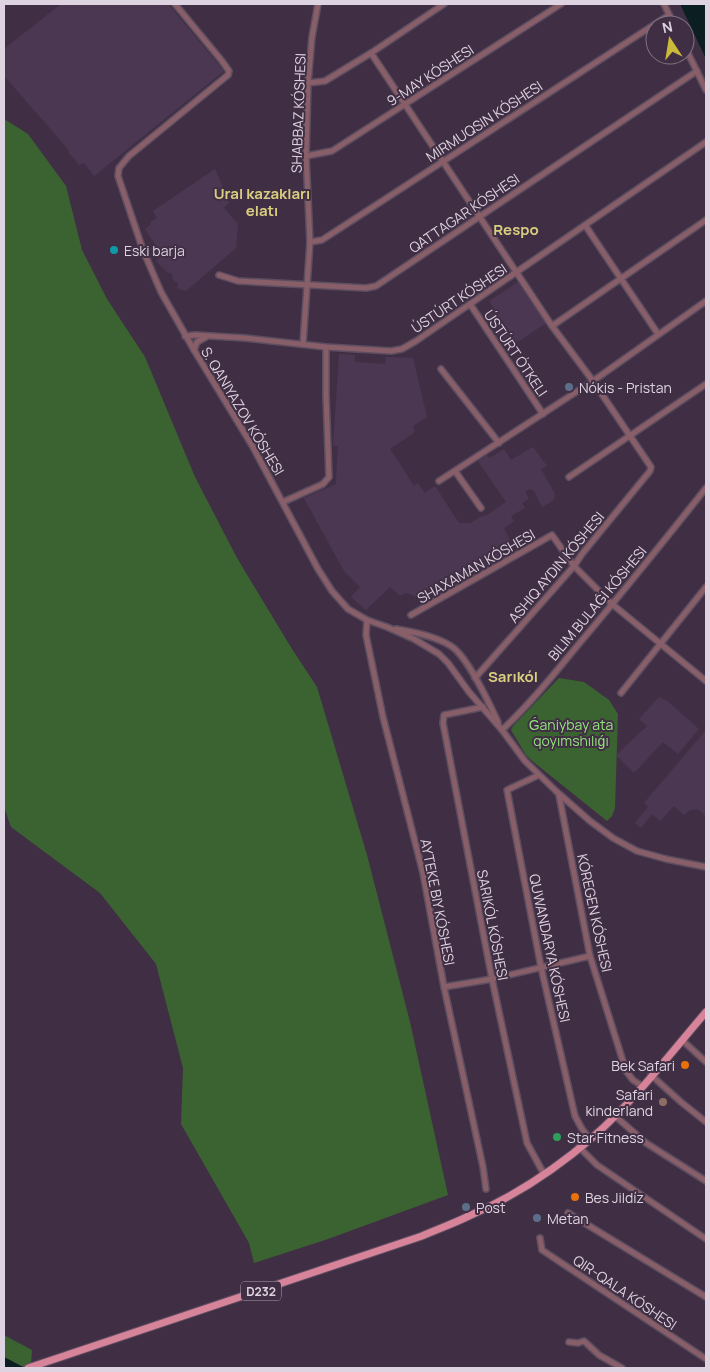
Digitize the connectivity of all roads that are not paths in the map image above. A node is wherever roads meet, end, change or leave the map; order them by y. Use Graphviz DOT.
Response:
graph roads {
  1 [pos="175,4"];
  2 [pos="326,4"];
  3 [pos="444,4"];
  4 [pos="561,4"];
  5 [pos="664,4"];
  6 [pos="318,6"];
  7 [pos="669,15"];
  8 [pos="645,30"];
  9 [pos="371,53"];
  10 [pos="694,65"];
  11 [pos="697,71"];
  12 [pos="308,83"];
  13 [pos="706,90"];
  14 [pos="405,105"];
  15 [pos="706,142"];
  16 [pos="306,156"];
  17 [pos="442,161"];
  18 [pos="481,216"];
  19 [pos="706,220"];
  20 [pos="584,225"];
  21 [pos="310,242"];
  22 [pos="517,272"];
  23 [pos="219,275"];
  24 [pos="621,280"];
  25 [pos="307,285"];
  26 [pos="706,301"];
  27 [pos="470,304"];
  28 [pos="552,326"];
  29 [pos="658,334"];
  30 [pos="186,336"];
  31 [pos="207,336"];
  32 [pos="303,344"];
  33 [pos="326,347"];
  34 [pos="194,350"];
  35 [pos="440,369"];
  36 [pos="593,381"];
  37 [pos="706,384"];
  38 [pos="543,414"];
  39 [pos="630,435"];
  40 [pos="499,442"];
  41 [pos="455,471"];
  42 [pos="569,477"];
  43 [pos="439,481"];
  44 [pos="706,488"];
  45 [pos="283,502"];
  46 [pos="481,508"];
  47 [pos="574,566"];
  48 [pos="705,591"];
  49 [pos="612,604"];
  50 [pos="411,615"];
  51 [pos="367,620"];
  52 [pos="387,627"];
  53 [pos="661,643"];
  54 [pos="475,678"];
  55 [pos="706,681"];
  56 [pos="621,693"];
  57 [pos="483,707"];
  58 [pos="502,730"];
  59 [pos="539,775"];
  60 [pos="559,794"];
  61 [pos="706,867"];
  62 [pos="590,956"];
  63 [pos="542,967"];
  64 [pos="492,979"];
  65 [pos="444,987"];
  66 [pos="706,1012"];
  67 [pos="682,1040"];
  68 [pos="706,1062"];
  69 [pos="651,1075"];
  70 [pos="642,1086"];
  71 [pos="615,1116"];
  72 [pos="706,1122"];
  73 [pos="590,1139"];
  74 [pos="579,1147"];
  75 [pos="544,1174"];
  76 [pos="706,1182"];
  77 [pos="486,1189"];
  78 [pos="568,1213"];
  79 [pos="540,1238"];
  80 [pos="706,1239"];
  81 [pos="706,1297"];
  82 [pos="569,1342"];
  83 [pos="706,1359"];
  84 [pos="28,1368"];
  85 [pos="622,1368"];
  1 -- 30 [label="street"];
  2 -- 6 [label="street"];
  3 -- 9 [label="street"];
  4 -- 14 [label="street, 9-MAY KÓSHESI"];
  5 -- 7 [label="street"];
  6 -- 12 [label="street, SHABBAZ KÓSHESI"];
  8 -- 17 [label="street, MIRMUQSIN KÓSHESI"];
  9 -- 12 [label="street"];
  9 -- 14 [label="street"];
  10 -- 11 [label="street"];
  11 -- 13 [label="street"];
  11 -- 18 [label="street, QATTAGAR KÓSHESI"];
  12 -- 16 [label="street, SHABBAZ KÓSHESI"];
  14 -- 16 [label="street, 9-MAY KÓSHESI"];
  14 -- 17 [label="street"];
  15 -- 20 [label="street, ÚSTÚRT KÓSHESI"];
  16 -- 21 [label="street, SHABBAZ KÓSHESI"];
  17 -- 18 [label="street"];
  17 -- 21 [label="street, MIRMUQSIN KÓSHESI"];
  18 -- 22 [label="street"];
  18 -- 25 [label="street, QATTAGAR KÓSHESI"];
  19 -- 24 [label="street"];
  20 -- 22 [label="street, ÚSTÚRT KÓSHESI"];
  20 -- 24 [label="street"];
  21 -- 25 [label="street, SHABBAZ KÓSHESI"];
  22 -- 27 [label="street, ÚSTÚRT KÓSHESI"];
  22 -- 28 [label="street"];
  23 -- 25 [label="street, QATTAGAR KÓSHESI"];
  24 -- 28 [label="street"];
  24 -- 29 [label="street"];
  25 -- 32 [label="street, SHABBAZ KÓSHESI"];
  26 -- 29 [label="street"];
  27 -- 33 [label="street, ÚSTÚRT KÓSHESI"];
  27 -- 38 [label="street, ÚSTÚRT ÓTKELI"];
  28 -- 36 [label="street"];
  29 -- 36 [label="street"];
  30 -- 31 [label="street, ÚSTÚRT KÓSHESI"];
  30 -- 34 [label="street"];
  31 -- 32 [label="street, ÚSTÚRT KÓSHESI"];
  31 -- 34 [label="street"];
  32 -- 33 [label="street, ÚSTÚRT KÓSHESI"];
  33 -- 45 [label="street"];
  34 -- 45 [label="street"];
  35 -- 40 [label="street"];
  36 -- 38 [label="street"];
  36 -- 39 [label="street"];
  37 -- 39 [label="street"];
  38 -- 40 [label="street"];
  39 -- 42 [label="street"];
  39 -- 47 [label="street"];
  40 -- 41 [label="street"];
  41 -- 43 [label="street"];
  41 -- 46 [label="street"];
  44 -- 49 [label="street"];
  45 -- 51 [label="street"];
  47 -- 49 [label="street"];
  47 -- 50 [label="street, SHAXAMAN KÓSHESI"];
  47 -- 54 [label="street"];
  48 -- 53 [label="street"];
  49 -- 53 [label="street"];
  49 -- 58 [label="street"];
  51 -- 52 [label="street"];
  51 -- 65 [label="street, AYTEKE BIY KÓSHESI"];
  52 -- 54 [label="street"];
  52 -- 57 [label="street"];
  53 -- 55 [label="street"];
  53 -- 56 [label="street"];
  54 -- 58 [label="street"];
  57 -- 58 [label="street"];
  57 -- 64 [label="street"];
  58 -- 59 [label="street"];
  59 -- 60 [label="street"];
  59 -- 63 [label="street, QUWANDARYA KÓSHESI"];
  60 -- 61 [label="street"];
  60 -- 62 [label="street, KÓREGEN KÓSHESI"];
  62 -- 63 [label="street"];
  62 -- 70 [label="street, KÓREGEN KÓSHESI"];
  63 -- 64 [label="street"];
  63 -- 73 [label="street, QUWANDARYA KÓSHESI"];
  64 -- 65 [label="street"];
  64 -- 75 [label="street"];
  65 -- 77 [label="street, AYTEKE BIY KÓSHESI"];
  66 -- 67 [label="main road, D232"];
  67 -- 68 [label="street"];
  67 -- 69 [label="main road, D232"];
  69 -- 70 [label="main road, D232"];
  69 -- 72 [label="street"];
  70 -- 71 [label="main road, D232"];
  71 -- 73 [label="main road, D232"];
  71 -- 76 [label="street"];
  73 -- 74 [label="main road, D232"];
  74 -- 75 [label="main road, D232"];
  74 -- 80 [label="street"];
  75 -- 84 [label="main road, D232"];
  78 -- 81 [label="street"];
  79 -- 83 [label="street"];
  82 -- 85 [label="street"];
}
